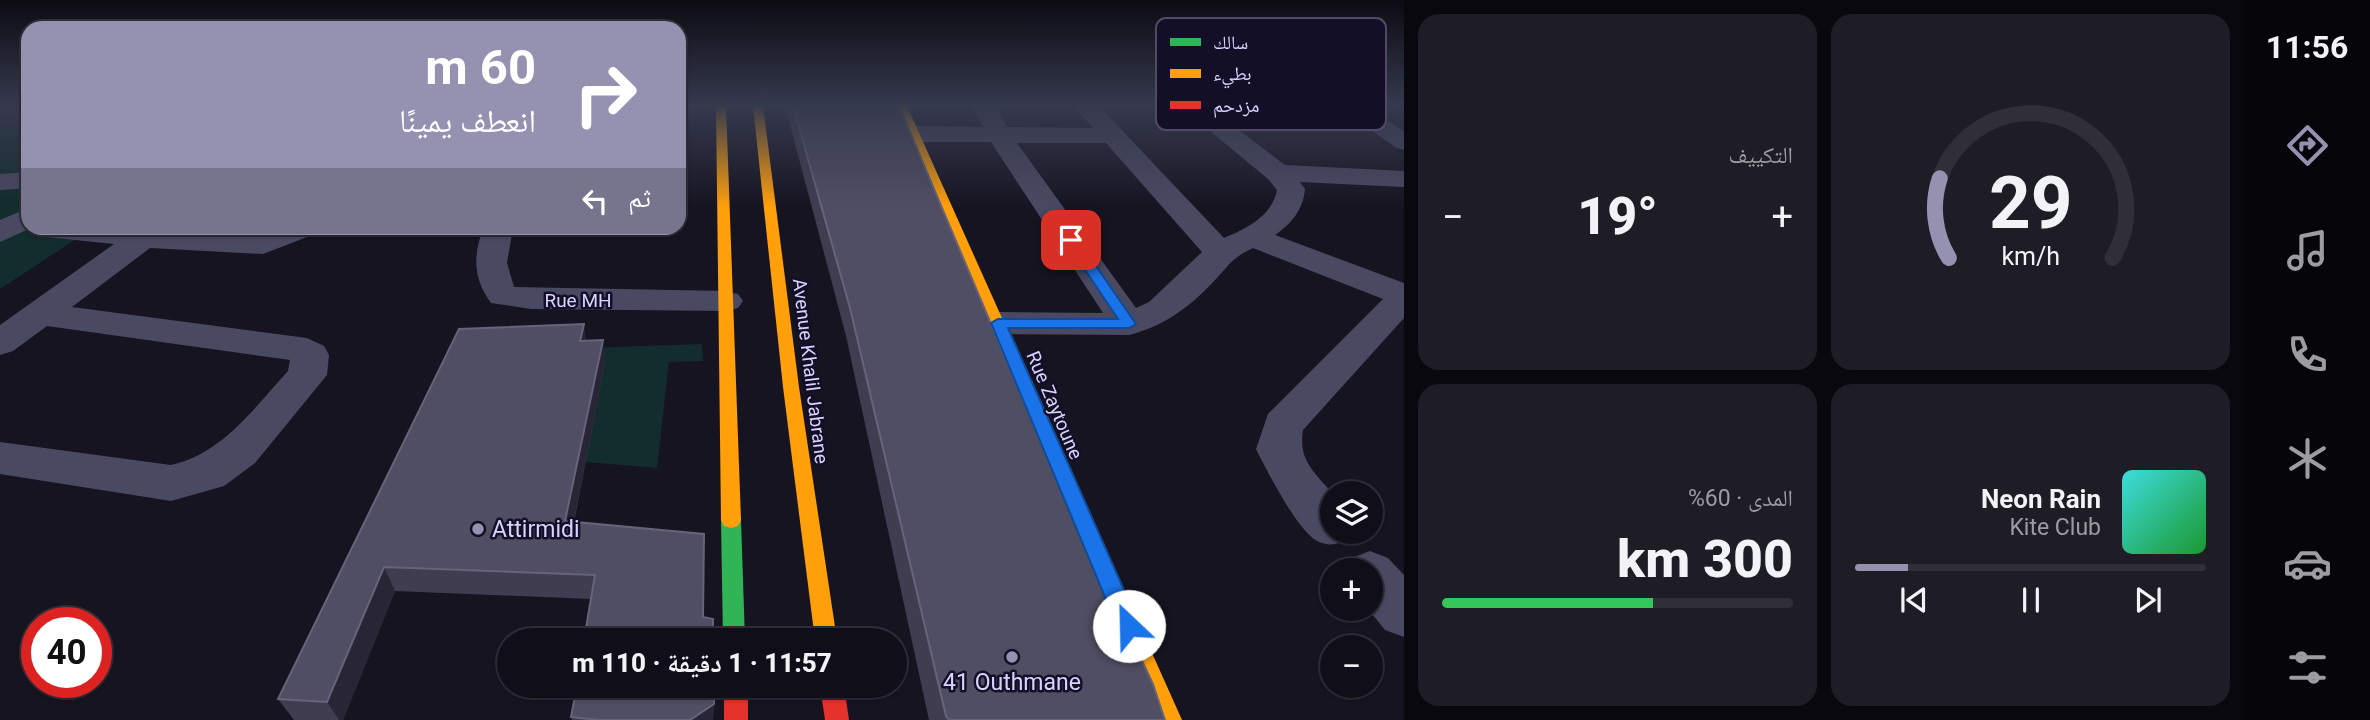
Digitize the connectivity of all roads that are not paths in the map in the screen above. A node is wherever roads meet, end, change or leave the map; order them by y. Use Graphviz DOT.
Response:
graph roads {
  1 [pos="722,140"];
  2 [pos="762,140"];
  3 [pos="917,140"];
  4 [pos="1002,140"];
  5 [pos="1118,140"];
  6 [pos="1235,140"];
  7 [pos="1278,173"];
  8 [pos="1404,179"];
  9 [pos="21,180"];
  10 [pos="0,182"];
  11 [pos="147,235"];
  12 [pos="169,235"];
  13 [pos="287,235"];
  14 [pos="496,235"];
  15 [pos="1252,236"];
  16 [pos="1219,251"];
  17 [pos="1404,296"];
  18 [pos="726,301"];
  19 [pos="40,314"];
  20 [pos="998,323"];
  21 [pos="1129,324"];
  22 [pos="0,343"];
  23 [pos="0,458"];
  24 [pos="1320,511"];
  25 [pos="1347,544"];
  26 [pos="1358,558"];
  27 [pos="1383,589"];
  28 [pos="1404,614"];
  29 [pos="734,628"];
  30 [pos="824,628"];
  31 [pos="736,698"];
  32 [pos="834,698"];
  33 [pos="736,720"];
  34 [pos="837,720"];
  35 [pos="1170,720"];
  1 -- 18 [label="main road"];
  2 -- 30 [label="main road, Avenue Khalil Jabrane"];
  3 -- 20 [label="main road, Rue Zaytoune"];
  4 -- 21 [label="street"];
  5 -- 16 [label="street"];
  6 -- 7 [label="street"];
  7 -- 8 [label="street"];
  7 -- 15 [label="street"];
  9 -- 10 [label="street"];
  11 -- 19 [label="street"];
  12 -- 13 [label="street"];
  14 -- 18 [label="street, Rue MH"];
  15 -- 16 [label="street"];
  15 -- 17 [label="street"];
  16 -- 21 [label="street"];
  17 -- 24 [label="street"];
  18 -- 29 [label="main road"];
  19 -- 22 [label="street"];
  19 -- 23 [label="street"];
  20 -- 21 [label="street"];
  20 -- 35 [label="main road, Rue Zaytoune"];
  25 -- 26 [label="street"];
  27 -- 28 [label="street"];
  31 -- 33 [label="main road"];
  32 -- 34 [label="main road"];
}
